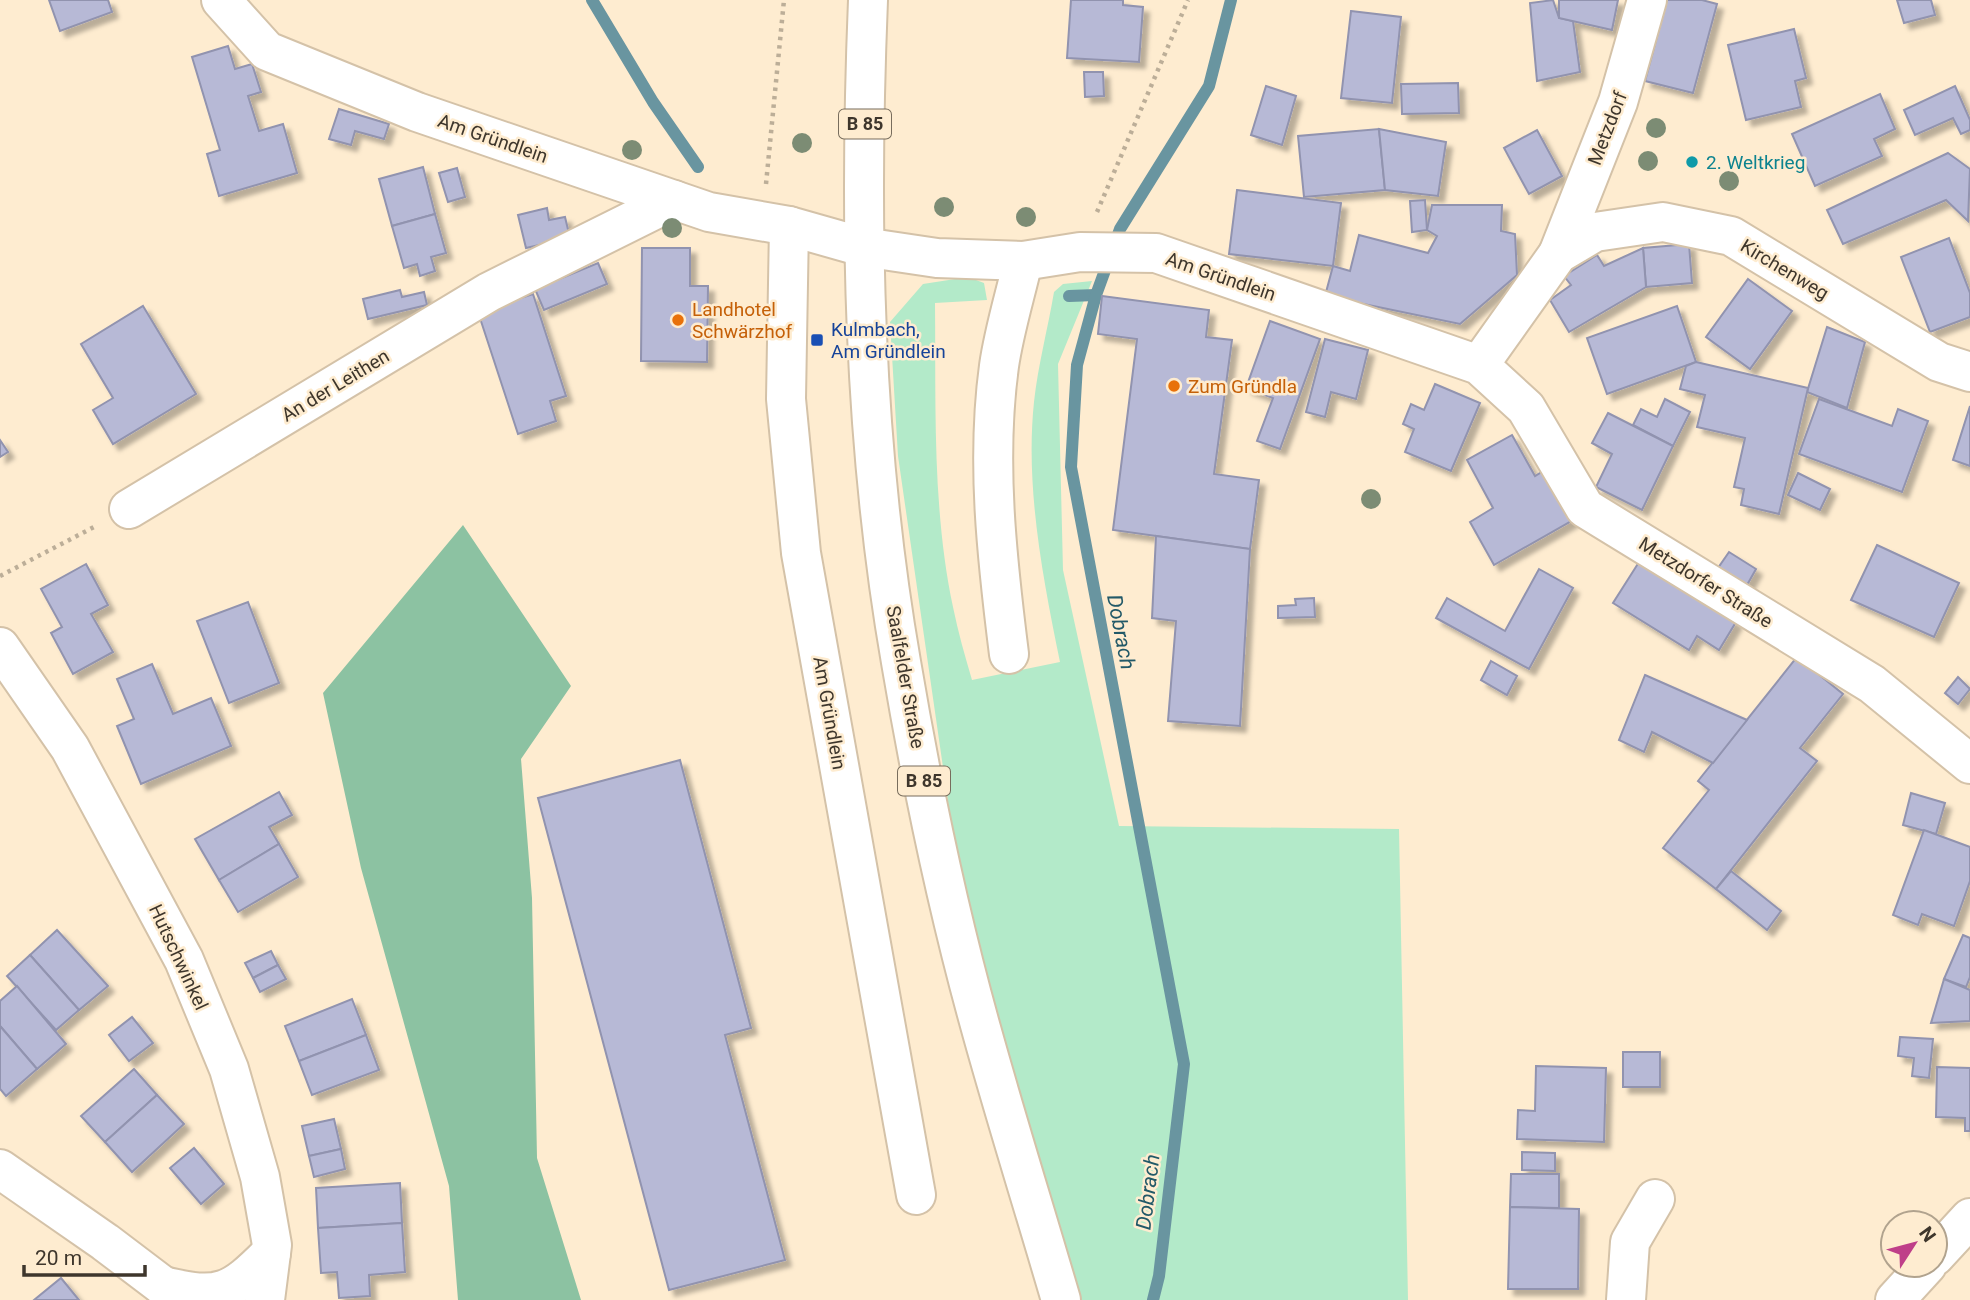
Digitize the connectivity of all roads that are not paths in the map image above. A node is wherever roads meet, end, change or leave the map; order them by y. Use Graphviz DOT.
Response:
graph roads {
  1 [pos="221,0"];
  2 [pos="868,0"];
  3 [pos="1647,0"];
  4 [pos="674,200"];
  5 [pos="776,223"];
  6 [pos="863,247"];
  7 [pos="1558,254"];
  8 [pos="1023,261"];
  9 [pos="1479,365"];
  10 [pos="1970,372"];
  11 [pos="129,509"];
  12 [pos="0,647"];
  13 [pos="1009,654"];
  14 [pos="1970,764"];
  15 [pos="0,1169"];
  16 [pos="915,1195"];
  17 [pos="1655,1199"];
  18 [pos="1970,1218"];
  19 [pos="1949,1241"];
  20 [pos="271,1253"];
  21 [pos="1914,1279"];
  22 [pos="169,1293"];
  23 [pos="265,1300"];
  24 [pos="1061,1300"];
  25 [pos="1626,1300"];
  26 [pos="1895,1300"];
  1 -- 4 [label="street, Am Gründlein"];
  2 -- 6 [label="street, B 85"];
  3 -- 7 [label="street, Metzdorf"];
  4 -- 5 [label="street, Am Gründlein"];
  4 -- 11 [label="street, An der Leithen"];
  5 -- 6 [label="street, Am Gründlein"];
  5 -- 16 [label="street, Am Gründlein"];
  6 -- 8 [label="street, Am Gründlein"];
  6 -- 24 [label="street, Saalfelder Straße / B 85"];
  7 -- 9 [label="street, Kirchenweg"];
  7 -- 10 [label="street, Kirchenweg"];
  8 -- 9 [label="street, Am Gründlein"];
  8 -- 13 [label="street"];
  9 -- 14 [label="street, Metzdorfer Straße"];
  12 -- 20 [label="street, Hutschwinkel"];
  15 -- 22 [label="street"];
  17 -- 25 [label="street"];
  18 -- 19 [label="street"];
  20 -- 22 [label="street"];
  20 -- 23 [label="street, Hutschwinkel"];
  21 -- 26 [label="street"];
}
